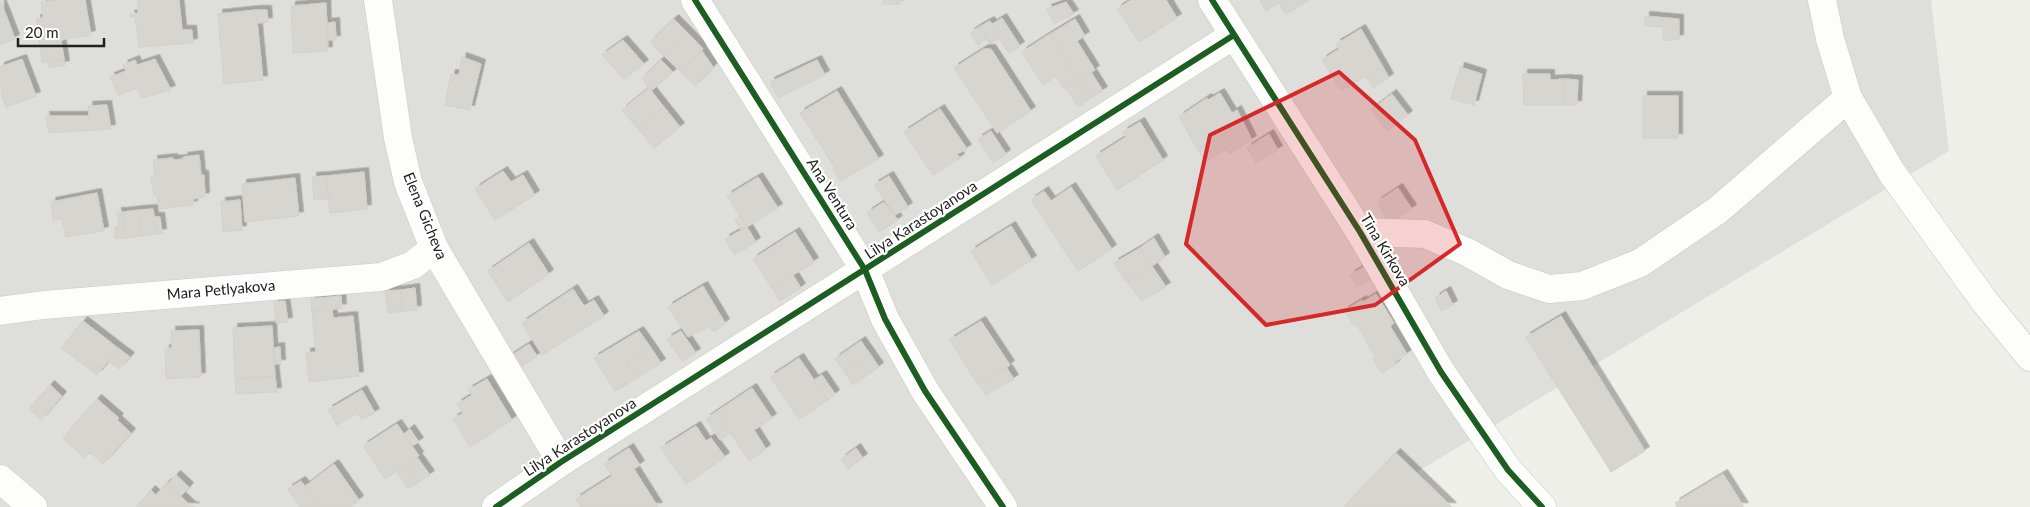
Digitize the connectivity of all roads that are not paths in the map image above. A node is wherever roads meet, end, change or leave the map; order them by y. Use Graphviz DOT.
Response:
graph roads {
  1 [pos="378,0"];
  2 [pos="696,0"];
  3 [pos="1212,0"];
  4 [pos="1822,0"];
  5 [pos="1234,35"];
  6 [pos="1848,98"];
  7 [pos="1360,232"];
  8 [pos="434,248"];
  9 [pos="865,270"];
  10 [pos="0,311"];
  11 [pos="2030,357"];
  12 [pos="561,462"];
  13 [pos="0,479"];
  14 [pos="33,507"];
  15 [pos="496,507"];
  16 [pos="1003,507"];
  17 [pos="1542,507"];
  1 -- 8 [label="street, Elena Gicheva"];
  2 -- 9 [label="street, Ana Ventura"];
  3 -- 5 [label="street, Tina Kirkova"];
  4 -- 6 [label="street"];
  5 -- 7 [label="street, Tina Kirkova"];
  5 -- 9 [label="street, Lilya Karastoyanova"];
  6 -- 7 [label="street"];
  6 -- 11 [label="street"];
  7 -- 17 [label="street, Tina Kirkova"];
  8 -- 10 [label="street, Mara Petlyakova"];
  8 -- 12 [label="street, Elena Gicheva"];
  9 -- 12 [label="street, Lilya Karastoyanova"];
  9 -- 16 [label="street, Ana Ventura"];
  12 -- 15 [label="street, Lilya Karastoyanova"];
  13 -- 14 [label="street"];
}
